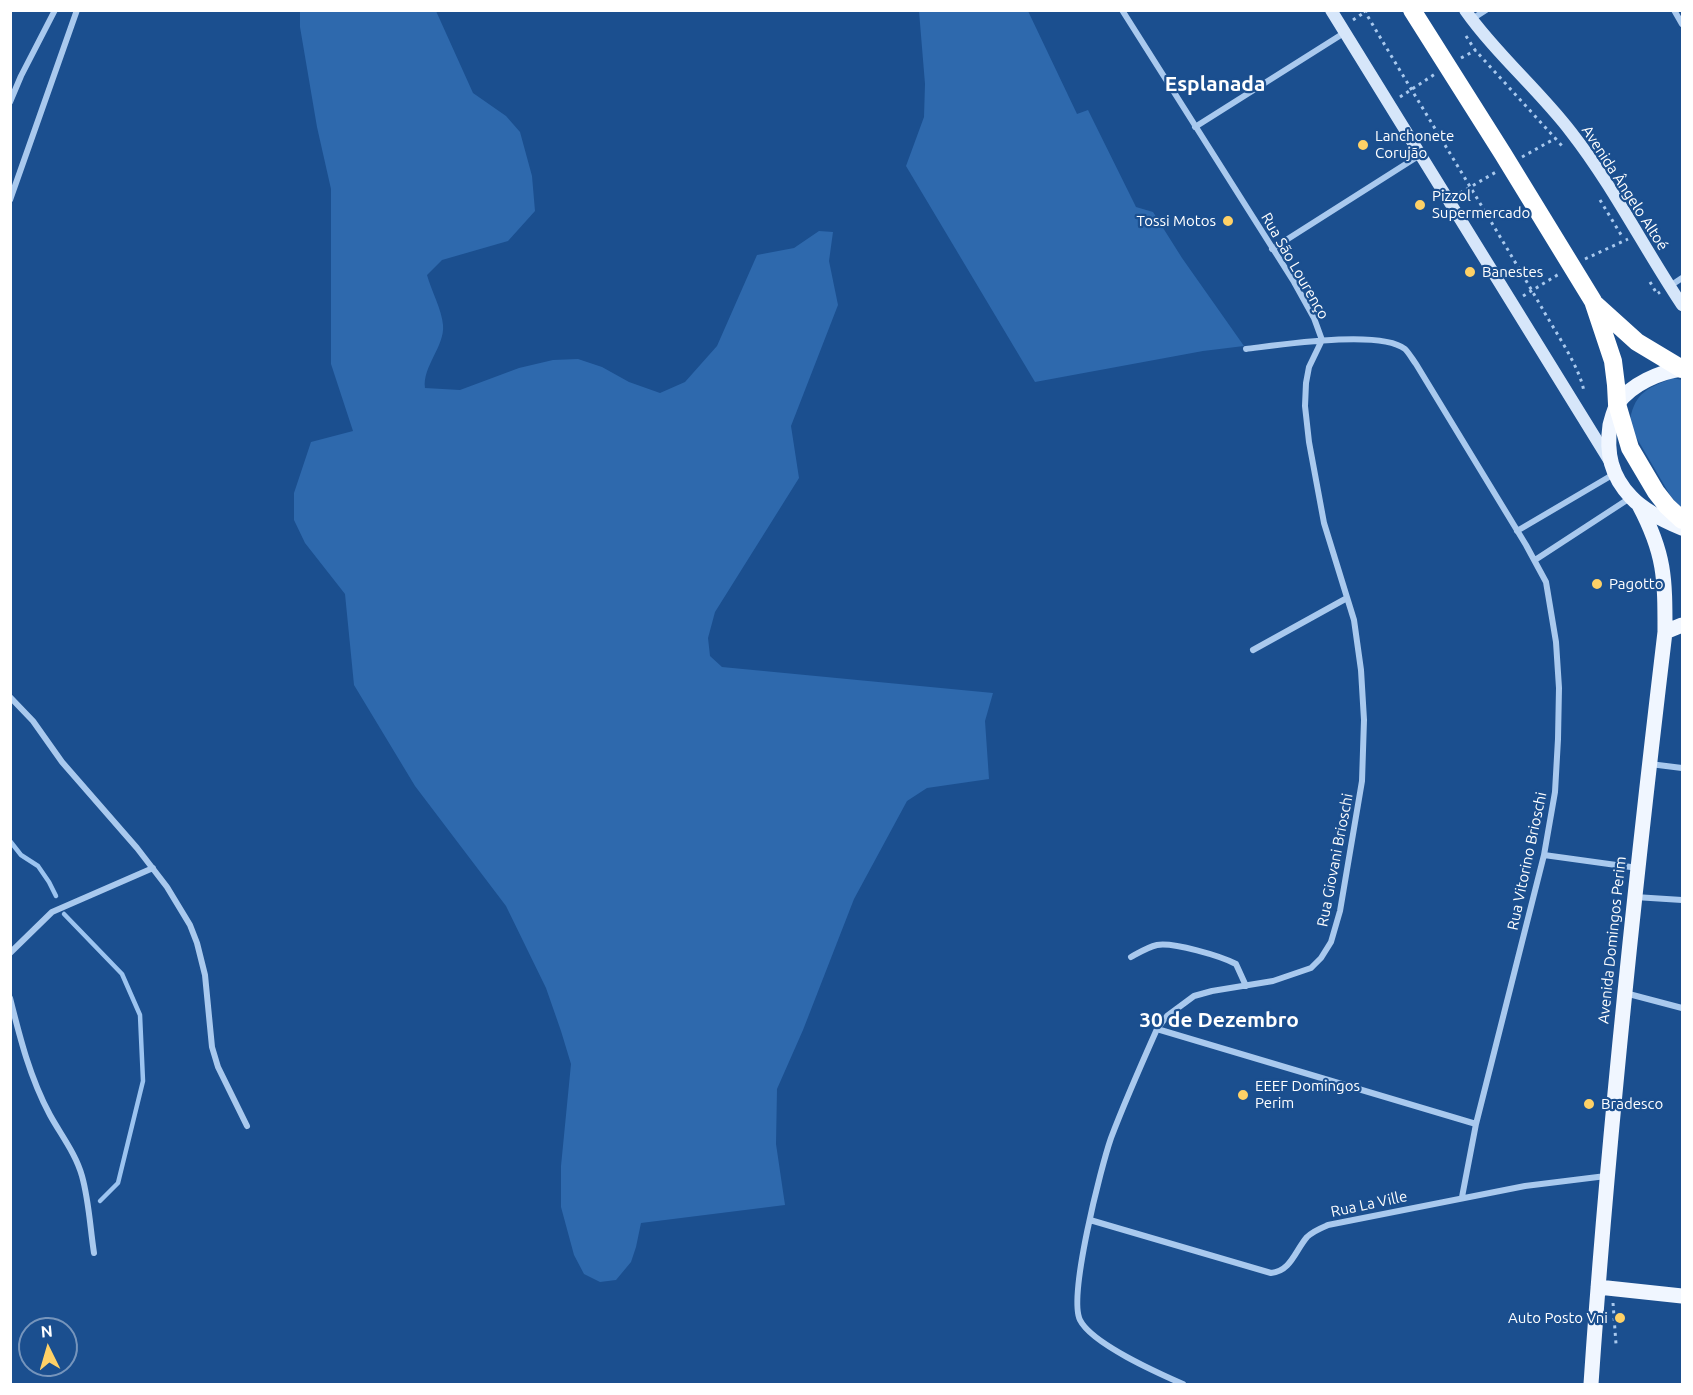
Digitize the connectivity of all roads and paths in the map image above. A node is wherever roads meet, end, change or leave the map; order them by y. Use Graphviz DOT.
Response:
graph roads {
  1 [pos="55,10"];
  2 [pos="77,10"];
  3 [pos="1122,10"];
  4 [pos="1331,10"];
  5 [pos="1412,10"];
  6 [pos="1486,10"];
  7 [pos="1674,10"];
  8 [pos="1365,11"];
  9 [pos="1469,15"];
  10 [pos="1683,24"];
  11 [pos="1342,30"];
  12 [pos="1462,30"];
  13 [pos="10,102"];
  14 [pos="1195,127"];
  15 [pos="1566,150"];
  16 [pos="1420,155"];
  17 [pos="1596,194"];
  18 [pos="10,200"];
  19 [pos="1272,249"];
  20 [pos="1630,249"];
  21 [pos="1646,276"];
  22 [pos="1683,278"];
  23 [pos="1670,286"];
  24 [pos="1593,301"];
  25 [pos="1683,305"];
  26 [pos="1322,340"];
  27 [pos="1246,349"];
  28 [pos="1682,369"];
  29 [pos="1574,404"];
  30 [pos="1617,404"];
  31 [pos="1611,467"];
  32 [pos="1635,501"];
  33 [pos="1683,520"];
  34 [pos="1683,528"];
  35 [pos="1518,531"];
  36 [pos="1535,560"];
  37 [pos="1347,598"];
  38 [pos="1683,625"];
  39 [pos="1665,633"];
  40 [pos="1253,650"];
  41 [pos="10,697"];
  42 [pos="1650,764"];
  43 [pos="1683,768"];
  44 [pos="1544,855"];
  45 [pos="153,868"];
  46 [pos="1638,868"];
  47 [pos="1634,897"];
  48 [pos="1683,900"];
  49 [pos="10,953"];
  50 [pos="1131,957"];
  51 [pos="1246,986"];
  52 [pos="1624,993"];
  53 [pos="10,998"];
  54 [pos="1683,1008"];
  55 [pos="1157,1029"];
  56 [pos="1476,1124"];
  57 [pos="247,1126"];
  58 [pos="1607,1176"];
  59 [pos="1462,1197"];
  60 [pos="1090,1220"];
  61 [pos="94,1253"];
  62 [pos="1598,1287"];
  63 [pos="1683,1296"];
  64 [pos="1183,1384"];
  65 [pos="1591,1384"];
  1 -- 13 [label="street"];
  2 -- 18 [label="street"];
  3 -- 14 [label="street, Rua São Lourenço"];
  4 -- 11 [label="street"];
  5 -- 24 [label="highway"];
  6 -- 9 [label="street"];
  7 -- 10 [label="street"];
  8 -- 11 [label="path"];
  8 -- 29 [label="path"];
  9 -- 23 [label="street, Avenida Ângelo Altoé"];
  11 -- 14 [label="street"];
  11 -- 16 [label="street"];
  12 -- 15 [label="path"];
  14 -- 19 [label="street, Rua São Lourenço"];
  16 -- 19 [label="street"];
  16 -- 29 [label="street"];
  17 -- 20 [label="path"];
  19 -- 26 [label="street, Rua São Lourenço"];
  21 -- 23 [label="path"];
  22 -- 23 [label="street"];
  23 -- 25 [label="street, Avenida Ângelo Altoé"];
  24 -- 28 [label="highway"];
  24 -- 30 [label="highway"];
  26 -- 27 [label="street"];
  26 -- 35 [label="street, Rua São Lourenço"];
  26 -- 37 [label="street, Rua Giovani Brioschi"];
  28 -- 30 [label="main road"];
  29 -- 31 [label="street"];
  30 -- 31 [label="main road"];
  30 -- 33 [label="highway"];
  31 -- 32 [label="main road, Avenida Domingos Perim"];
  31 -- 35 [label="street"];
  32 -- 34 [label="main road"];
  32 -- 36 [label="street"];
  32 -- 39 [label="main road, Avenida Domingos Perim"];
  35 -- 36 [label="street, Rua Vitorino Brioschi"];
  36 -- 44 [label="street, Rua Vitorino Brioschi"];
  37 -- 40 [label="street"];
  37 -- 51 [label="street, Rua Giovani Brioschi"];
  38 -- 39 [label="main road"];
  39 -- 42 [label="main road, Avenida Domingos Perim"];
  41 -- 45 [label="street"];
  42 -- 43 [label="street"];
  42 -- 46 [label="main road, Avenida Domingos Perim"];
  44 -- 46 [label="street"];
  44 -- 56 [label="street, Rua Vitorino Brioschi"];
  45 -- 49 [label="street"];
  45 -- 57 [label="street"];
  46 -- 47 [label="main road, Avenida Domingos Perim"];
  47 -- 48 [label="street"];
  47 -- 52 [label="main road, Avenida Domingos Perim"];
  50 -- 51 [label="street"];
  51 -- 55 [label="street, Rua Giovani Brioschi"];
  52 -- 54 [label="street"];
  52 -- 58 [label="main road, Avenida Domingos Perim"];
  53 -- 61 [label="street"];
  55 -- 56 [label="street"];
  55 -- 60 [label="street, Rua Giovani Brioschi"];
  56 -- 59 [label="street, Rua Vitorino Brioschi"];
  58 -- 59 [label="street, Rua La Ville"];
  58 -- 62 [label="main road, Avenida Domingos Perim"];
  59 -- 60 [label="street, Rua La Ville"];
  60 -- 64 [label="street, Rua Giovani Brioschi"];
  62 -- 63 [label="main road"];
  62 -- 65 [label="main road, Avenida Domingos Perim"];
}
